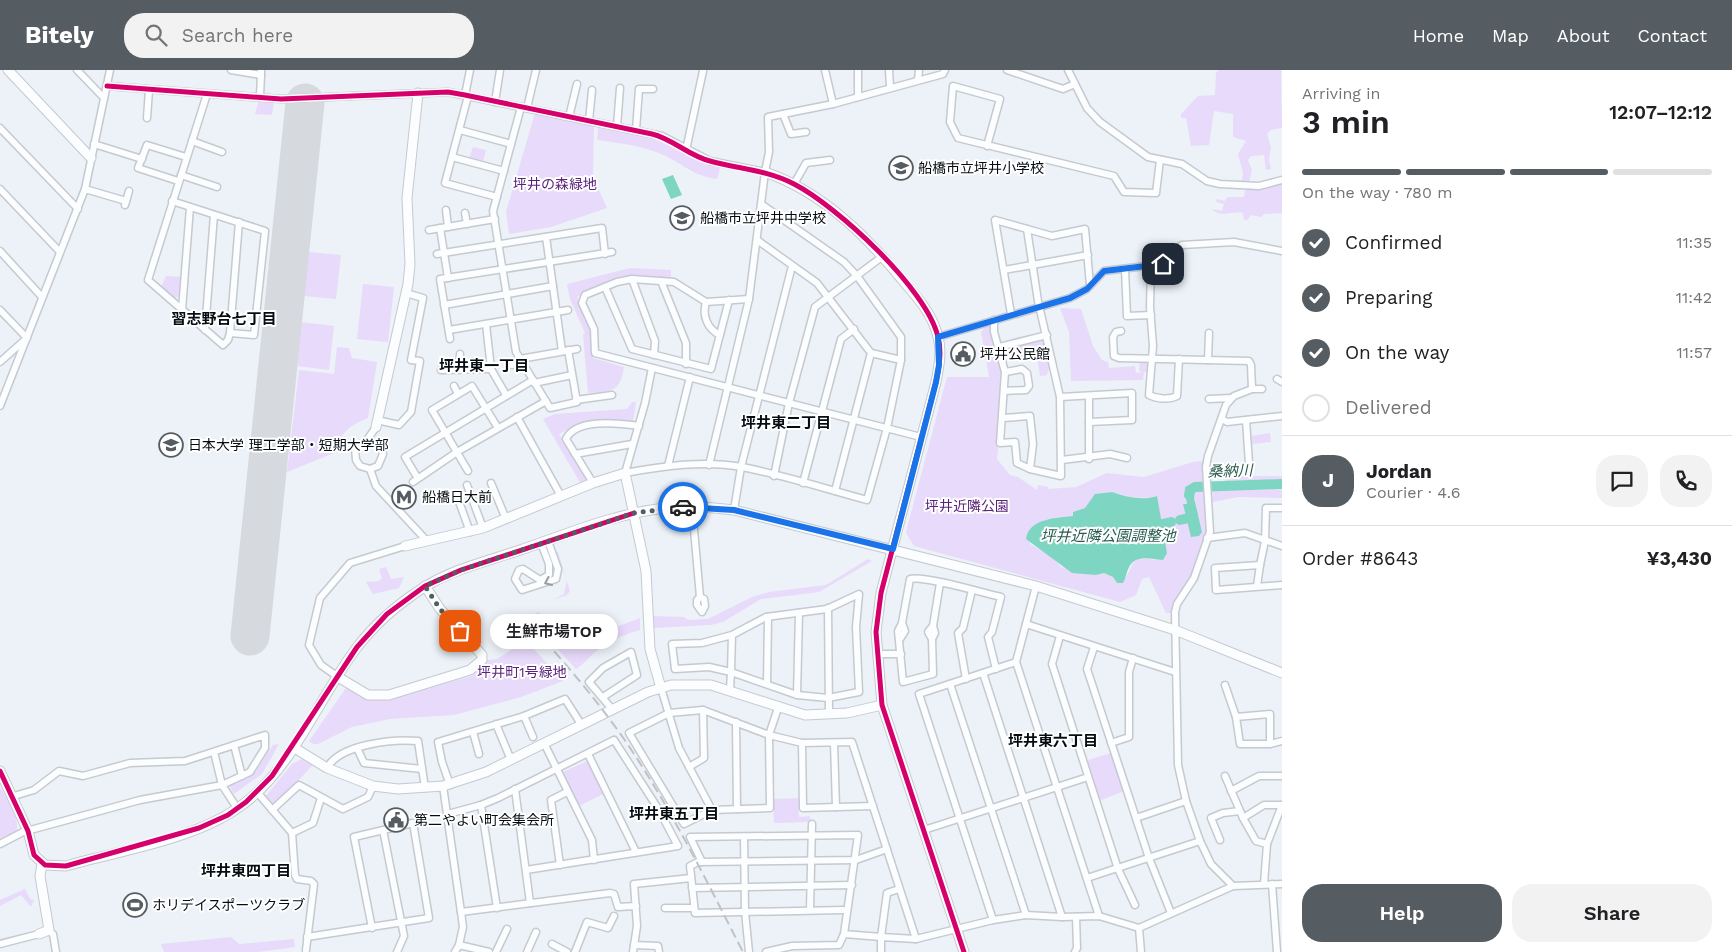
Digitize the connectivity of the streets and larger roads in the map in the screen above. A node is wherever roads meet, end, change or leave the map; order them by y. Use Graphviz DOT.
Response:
graph roads {
  1 [pos="8,70"];
  2 [pos="77,70"];
  3 [pos="110,70"];
  4 [pos="231,70"];
  5 [pos="470,70"];
  6 [pos="500,70"];
  7 [pos="536,70"];
  8 [pos="825,70"];
  9 [pos="858,70"];
  10 [pos="890,70"];
  11 [pos="919,70"];
  12 [pos="945,70"];
  13 [pos="1068,70"];
  14 [pos="703,71"];
  15 [pos="1010,71"];
  16 [pos="261,73"];
  17 [pos="918,80"];
  18 [pos="577,84"];
  19 [pos="1075,84"];
  20 [pos="107,86"];
  21 [pos="890,87"];
  22 [pos="620,88"];
  23 [pos="653,89"];
  24 [pos="149,90"];
  25 [pos="592,90"];
  26 [pos="418,93"];
  27 [pos="207,94"];
  28 [pos="260,95"];
  29 [pos="466,95"];
  30 [pos="858,97"];
  31 [pos="104,98"];
  32 [pos="495,102"];
  33 [pos="833,104"];
  34 [pos="524,108"];
  35 [pos="783,114"];
  36 [pos="569,117"];
  37 [pos="147,118"];
  38 [pos="589,121"];
  39 [pos="617,126"];
  40 [pos="0,128"];
  41 [pos="460,130"];
  42 [pos="636,130"];
  43 [pos="806,132"];
  44 [pos="192,141"];
  45 [pos="94,144"];
  46 [pos="511,144"];
  47 [pos="987,146"];
  48 [pos="686,150"];
  49 [pos="222,152"];
  50 [pos="186,157"];
  51 [pos="452,157"];
  52 [pos="91,158"];
  53 [pos="142,159"];
  54 [pos="830,160"];
  55 [pos="1160,160"];
  56 [pos="504,171"];
  57 [pos="765,172"];
  58 [pos="179,178"];
  59 [pos="1282,180"];
  60 [pos="794,184"];
  61 [pos="217,187"];
  62 [pos="0,189"];
  63 [pos="85,189"];
  64 [pos="129,191"];
  65 [pos="497,197"];
  66 [pos="172,201"];
  67 [pos="761,204"];
  68 [pos="190,207"];
  69 [pos="78,209"];
  70 [pos="446,210"];
  71 [pos="465,213"];
  72 [pos="214,215"];
  73 [pos="494,220"];
  74 [pos="238,222"];
  75 [pos="468,224"];
  76 [pos="448,227"];
  77 [pos="440,228"];
  78 [pos="1027,229"];
  79 [pos="429,230"];
  80 [pos="546,238"];
  81 [pos="757,240"];
  82 [pos="498,244"];
  83 [pos="0,251"];
  84 [pos="1282,251"];
  85 [pos="60,252"];
  86 [pos="444,253"];
  87 [pos="437,254"];
  88 [pos="1088,255"];
  89 [pos="883,256"];
  90 [pos="549,262"];
  91 [pos="1033,264"];
  92 [pos="792,266"];
  93 [pos="1152,267"];
  94 [pos="1125,269"];
  95 [pos="503,270"];
  96 [pos="1004,270"];
  97 [pos="857,276"];
  98 [pos="448,278"];
  99 [pos="632,279"];
  100 [pos="661,282"];
  101 [pos="1090,285"];
  102 [pos="553,286"];
  103 [pos="605,287"];
  104 [pos="406,293"];
  105 [pos="506,294"];
  106 [pos="829,296"];
  107 [pos="42,297"];
  108 [pos="749,299"];
  109 [pos="729,300"];
  110 [pos="706,302"];
  111 [pos="444,305"];
  112 [pos="1040,307"];
  113 [pos="0,310"];
  114 [pos="182,310"];
  115 [pos="568,310"];
  116 [pos="557,311"];
  117 [pos="1011,314"];
  118 [pos="1151,314"];
  119 [pos="510,320"];
  120 [pos="994,320"];
  121 [pos="486,324"];
  122 [pos="854,329"];
  123 [pos="205,330"];
  124 [pos="449,330"];
  125 [pos="1122,331"];
  126 [pos="230,333"];
  127 [pos="1209,333"];
  128 [pos="720,335"];
  129 [pos="1047,335"];
  130 [pos="938,337"];
  131 [pos="27,338"];
  132 [pos="450,339"];
  133 [pos="999,347"];
  134 [pos="577,349"];
  135 [pos="565,350"];
  136 [pos="872,353"];
  137 [pos="460,354"];
  138 [pos="654,355"];
  139 [pos="1153,358"];
  140 [pos="520,359"];
  141 [pos="1179,359"];
  142 [pos="901,360"];
  143 [pos="1208,360"];
  144 [pos="0,362"];
  145 [pos="686,364"];
  146 [pos="512,365"];
  147 [pos="492,368"];
  148 [pos="652,368"];
  149 [pos="441,370"];
  150 [pos="460,370"];
  151 [pos="1006,372"];
  152 [pos="572,375"];
  153 [pos="690,378"];
  154 [pos="533,381"];
  155 [pos="454,386"];
  156 [pos="727,387"];
  157 [pos="1252,389"];
  158 [pos="1262,389"];
  159 [pos="1004,391"];
  160 [pos="458,394"];
  161 [pos="506,395"];
  162 [pos="612,395"];
  163 [pos="760,396"];
  164 [pos="1060,396"];
  165 [pos="1088,396"];
  166 [pos="1232,398"];
  167 [pos="1210,399"];
  168 [pos="576,400"];
  169 [pos="546,401"];
  170 [pos="790,403"];
  171 [pos="0,406"];
  172 [pos="485,408"];
  173 [pos="821,412"];
  174 [pos="517,416"];
  175 [pos="1282,416"];
  176 [pos="1003,418"];
  177 [pos="854,420"];
  178 [pos="1222,420"];
  179 [pos="1246,420"];
  180 [pos="1089,422"];
  181 [pos="377,424"];
  182 [pos="639,426"];
  183 [pos="498,428"];
  184 [pos="886,428"];
  185 [pos="445,433"];
  186 [pos="921,436"];
  187 [pos="367,440"];
  188 [pos="375,441"];
  189 [pos="632,444"];
  190 [pos="457,452"];
  191 [pos="575,454"];
  192 [pos="1089,458"];
  193 [pos="1127,458"];
  194 [pos="1062,460"];
  195 [pos="709,464"];
  196 [pos="1249,464"];
  197 [pos="668,466"];
  198 [pos="741,467"];
  199 [pos="370,469"];
  200 [pos="1030,469"];
  201 [pos="468,471"];
  202 [pos="625,473"];
  203 [pos="774,476"];
  204 [pos="491,483"];
  205 [pos="593,483"];
  206 [pos="803,483"];
  207 [pos="467,485"];
  208 [pos="835,491"];
  209 [pos="457,496"];
  210 [pos="561,496"];
  211 [pos="692,506"];
  212 [pos="1282,508"];
  213 [pos="734,510"];
  214 [pos="634,513"];
  215 [pos="506,519"];
  216 [pos="483,528"];
  217 [pos="470,532"];
  218 [pos="1207,538"];
  219 [pos="427,541"];
  220 [pos="1265,541"];
  221 [pos="544,542"];
  222 [pos="405,546"];
  223 [pos="1282,546"];
  224 [pos="893,549"];
  225 [pos="1260,565"];
  226 [pos="940,583"];
  227 [pos="1282,585"];
  228 [pos="425,586"];
  229 [pos="1036,586"];
  230 [pos="1256,586"];
  231 [pos="972,590"];
  232 [pos="700,597"];
  233 [pos="828,608"];
  234 [pos="799,613"];
  235 [pos="768,617"];
  236 [pos="1026,624"];
  237 [pos="1175,630"];
  238 [pos="732,635"];
  239 [pos="1060,636"];
  240 [pos="1094,646"];
  241 [pos="877,654"];
  242 [pos="901,654"];
  243 [pos="1133,658"];
  244 [pos="1016,662"];
  245 [pos="996,669"];
  246 [pos="731,672"];
  247 [pos="1175,672"];
  248 [pos="1282,672"];
  249 [pos="983,673"];
  250 [pos="338,677"];
  251 [pos="966,679"];
  252 [pos="767,684"];
  253 [pos="950,684"];
  254 [pos="1225,685"];
  255 [pos="661,688"];
  256 [pos="730,690"];
  257 [pos="797,695"];
  258 [pos="603,697"];
  259 [pos="828,698"];
  260 [pos="882,705"];
  261 [pos="778,708"];
  262 [pos="612,709"];
  263 [pos="703,710"];
  264 [pos="669,713"];
  265 [pos="829,714"];
  266 [pos="524,716"];
  267 [pos="1236,717"];
  268 [pos="736,722"];
  269 [pos="496,724"];
  270 [pos="581,724"];
  271 [pos="472,732"];
  272 [pos="769,735"];
  273 [pos="533,737"];
  274 [pos="1282,741"];
  275 [pos="802,743"];
  276 [pos="834,743"];
  277 [pos="1111,743"];
  278 [pos="544,744"];
  279 [pos="1270,744"];
  280 [pos="234,745"];
  281 [pos="293,746"];
  282 [pos="357,748"];
  283 [pos="214,752"];
  284 [pos="479,754"];
  285 [pos="588,754"];
  286 [pos="511,760"];
  287 [pos="689,767"];
  288 [pos="327,768"];
  289 [pos="556,768"];
  290 [pos="422,769"];
  291 [pos="0,771"];
  292 [pos="242,776"];
  293 [pos="1225,776"];
  294 [pos="1282,776"];
  295 [pos="1088,777"];
  296 [pos="222,785"];
  297 [pos="373,786"];
  298 [pos="447,786"];
  299 [pos="1057,787"];
  300 [pos="425,788"];
  301 [pos="515,789"];
  302 [pos="1231,791"];
  303 [pos="257,792"];
  304 [pos="567,792"];
  305 [pos="14,796"];
  306 [pos="321,798"];
  307 [pos="1023,798"];
  308 [pos="1186,801"];
  309 [pos="481,805"];
  310 [pos="1282,805"];
  311 [pos="873,806"];
  312 [pos="836,807"];
  313 [pos="237,808"];
  314 [pos="991,808"];
  315 [pos="738,809"];
  316 [pos="272,810"];
  317 [pos="712,810"];
  318 [pos="1240,811"];
  319 [pos="448,814"];
  320 [pos="1136,818"];
  321 [pos="1243,818"];
  322 [pos="959,819"];
  323 [pos="812,824"];
  324 [pos="383,830"];
  325 [pos="924,830"];
  326 [pos="28,831"];
  327 [pos="292,832"];
  328 [pos="810,835"];
  329 [pos="744,837"];
  330 [pos="1220,840"];
  331 [pos="1200,841"];
  332 [pos="0,844"];
  333 [pos="1268,844"];
  334 [pos="887,849"];
  335 [pos="636,852"];
  336 [pos="1149,858"];
  337 [pos="594,860"];
  338 [pos="810,860"];
  339 [pos="856,860"];
  340 [pos="744,861"];
  341 [pos="702,862"];
  342 [pos="42,864"];
  343 [pos="560,865"];
  344 [pos="1118,868"];
  345 [pos="526,870"];
  346 [pos="691,878"];
  347 [pos="1087,878"];
  348 [pos="1264,884"];
  349 [pos="1272,884"];
  350 [pos="1282,884"];
  351 [pos="852,885"];
  352 [pos="810,886"];
  353 [pos="1233,886"];
  354 [pos="744,887"];
  355 [pos="692,888"];
  356 [pos="899,889"];
  357 [pos="530,903"];
  358 [pos="1135,905"];
  359 [pos="636,906"];
  360 [pos="497,908"];
  361 [pos="665,908"];
  362 [pos="694,908"];
  363 [pos="810,910"];
  364 [pos="843,910"];
  365 [pos="462,912"];
  366 [pos="744,912"];
  367 [pos="1171,913"];
  368 [pos="1026,915"];
  369 [pos="614,916"];
  370 [pos="1076,916"];
  371 [pos="1099,916"];
  372 [pos="1062,917"];
  373 [pos="993,920"];
  374 [pos="401,923"];
  375 [pos="372,928"];
  376 [pos="1139,928"];
  377 [pos="507,929"];
  378 [pos="956,929"];
  379 [pos="45,930"];
  380 [pos="536,932"];
  381 [pos="844,934"];
  382 [pos="307,937"];
  383 [pos="881,937"];
  384 [pos="916,939"];
  385 [pos="0,944"];
  386 [pos="552,944"];
  387 [pos="459,945"];
  388 [pos="633,948"];
  389 [pos="306,950"];
  390 [pos="56,952"];
  391 [pos="397,952"];
  392 [pos="455,952"];
  393 [pos="489,952"];
  394 [pos="496,952"];
  395 [pos="527,952"];
  396 [pos="567,952"];
  397 [pos="575,952"];
  398 [pos="658,952"];
  399 [pos="750,952"];
  400 [pos="766,952"];
  401 [pos="882,952"];
  402 [pos="964,952"];
  403 [pos="1075,952"];
  404 [pos="1141,952"];
  405 [pos="1277,952"];
  1 -- 52 [label="street"];
  2 -- 31 [label="street"];
  3 -- 20 [label="street"];
  4 -- 16 [label="street"];
  5 -- 29 [label="street"];
  6 -- 32 [label="street"];
  7 -- 34 [label="street"];
  8 -- 33 [label="street"];
  9 -- 30 [label="street"];
  10 -- 21 [label="street"];
  11 -- 17 [label="street"];
  12 -- 17 [label="street"];
  13 -- 19 [label="street"];
  14 -- 48 [label="street"];
  15 -- 19 [label="street"];
  16 -- 28 [label="street"];
  17 -- 21 [label="street"];
  18 -- 36 [label="street"];
  19 -- 55 [label="street"];
  20 -- 24 [label="street"];
  20 -- 31 [label="street"];
  21 -- 30 [label="street"];
  22 -- 39 [label="street"];
  23 -- 42 [label="street"];
  24 -- 27 [label="street"];
  24 -- 37 [label="street"];
  25 -- 38 [label="street"];
  26 -- 27 [label="street"];
  26 -- 29 [label="street"];
  26 -- 104 [label="street"];
  27 -- 44 [label="street"];
  29 -- 32 [label="street"];
  29 -- 41 [label="street"];
  30 -- 33 [label="street"];
  31 -- 45 [label="street"];
  32 -- 34 [label="street"];
  33 -- 35 [label="street"];
  34 -- 36 [label="street"];
  34 -- 46 [label="street"];
  35 -- 43 [label="street"];
  35 -- 57 [label="street"];
  36 -- 38 [label="street"];
  38 -- 39 [label="street"];
  39 -- 42 [label="street"];
  40 -- 69 [label="street"];
  41 -- 46 [label="street"];
  41 -- 51 [label="street"];
  42 -- 48 [label="street"];
  44 -- 49 [label="street"];
  44 -- 50 [label="street"];
  45 -- 52 [label="street"];
  45 -- 53 [label="street"];
  46 -- 56 [label="street"];
  47 -- 47 [label="street"];
  47 -- 55 [label="street"];
  48 -- 57 [label="street"];
  50 -- 53 [label="street"];
  50 -- 58 [label="street"];
  51 -- 56 [label="street"];
  51 -- 65 [label="street"];
  52 -- 63 [label="street"];
  53 -- 58 [label="street"];
  54 -- 60 [label="street"];
  55 -- 59 [label="street"];
  56 -- 65 [label="street"];
  57 -- 60 [label="street"];
  57 -- 67 [label="street"];
  58 -- 61 [label="street"];
  58 -- 66 [label="street"];
  60 -- 89 [label="street"];
  62 -- 85 [label="street"];
  63 -- 64 [label="street"];
  63 -- 69 [label="street"];
  65 -- 73 [label="street"];
  66 -- 68 [label="street"];
  66 -- 114 [label="street"];
  67 -- 81 [label="street"];
  67 -- 97 [label="street"];
  68 -- 72 [label="street"];
  68 -- 114 [label="street"];
  69 -- 85 [label="street"];
  70 -- 76 [label="street"];
  71 -- 75 [label="street"];
  72 -- 74 [label="street"];
  72 -- 123 [label="street"];
  73 -- 75 [label="street"];
  73 -- 82 [label="street"];
  74 -- 126 [label="street"];
  74 -- 126 [label="street"];
  75 -- 76 [label="street"];
  76 -- 77 [label="street"];
  77 -- 79 [label="street"];
  77 -- 86 [label="street"];
  78 -- 88 [label="street"];
  78 -- 91 [label="street"];
  78 -- 96 [label="street"];
  80 -- 82 [label="street"];
  80 -- 90 [label="street"];
  80 -- 90 [label="street"];
  81 -- 92 [label="street"];
  81 -- 108 [label="street"];
  82 -- 86 [label="street"];
  82 -- 95 [label="street"];
  83 -- 107 [label="street"];
  84 -- 93 [label="street"];
  85 -- 107 [label="street"];
  86 -- 87 [label="street"];
  86 -- 98 [label="street"];
  88 -- 91 [label="street"];
  88 -- 101 [label="street"];
  89 -- 97 [label="street"];
  89 -- 130 [label="street"];
  90 -- 95 [label="street"];
  90 -- 102 [label="street"];
  91 -- 96 [label="street"];
  91 -- 112 [label="street"];
  92 -- 106 [label="street"];
  92 -- 163 [label="street"];
  93 -- 94 [label="street"];
  93 -- 118 [label="street"];
  94 -- 101 [label="street"];
  94 -- 118 [label="street"];
  95 -- 98 [label="street"];
  95 -- 105 [label="street"];
  96 -- 117 [label="street"];
  97 -- 106 [label="street"];
  97 -- 142 [label="street"];
  98 -- 111 [label="street"];
  99 -- 100 [label="street"];
  99 -- 103 [label="street"];
  99 -- 138 [label="street"];
  100 -- 110 [label="street"];
  100 -- 145 [label="street"];
  101 -- 112 [label="street"];
  102 -- 105 [label="street"];
  102 -- 116 [label="street"];
  103 -- 138 [label="street"];
  103 -- 148 [label="street"];
  104 -- 181 [label="street"];
  104 -- 181 [label="street"];
  105 -- 111 [label="street"];
  105 -- 119 [label="street"];
  106 -- 122 [label="street"];
  106 -- 170 [label="street"];
  107 -- 131 [label="street"];
  108 -- 109 [label="street"];
  108 -- 156 [label="street"];
  109 -- 110 [label="street"];
  109 -- 128 [label="street"];
  110 -- 128 [label="street"];
  111 -- 124 [label="street"];
  112 -- 117 [label="street"];
  112 -- 129 [label="street"];
  113 -- 131 [label="street"];
  114 -- 123 [label="street"];
  115 -- 116 [label="street"];
  116 -- 119 [label="street"];
  116 -- 135 [label="street"];
  117 -- 120 [label="street"];
  118 -- 139 [label="street"];
  119 -- 121 [label="street"];
  119 -- 140 [label="street"];
  120 -- 130 [label="street"];
  120 -- 133 [label="street"];
  121 -- 124 [label="street"];
  121 -- 147 [label="street"];
  122 -- 136 [label="street"];
  122 -- 173 [label="street"];
  123 -- 126 [label="street"];
  124 -- 132 [label="street"];
  125 -- 139 [label="street"];
  127 -- 143 [label="street"];
  128 -- 145 [label="street"];
  129 -- 133 [label="street"];
  129 -- 164 [label="street"];
  130 -- 186 [label="street"];
  131 -- 144 [label="street"];
  131 -- 171 [label="street"];
  133 -- 151 [label="street"];
  134 -- 135 [label="street"];
  135 -- 140 [label="street"];
  135 -- 152 [label="street"];
  136 -- 142 [label="street"];
  136 -- 177 [label="street"];
  137 -- 150 [label="street"];
  138 -- 145 [label="street"];
  139 -- 141 [label="street"];
  139 -- 141 [label="street"];
  140 -- 146 [label="street"];
  140 -- 154 [label="street"];
  141 -- 143 [label="street"];
  142 -- 184 [label="street"];
  143 -- 157 [label="street"];
  147 -- 150 [label="street"];
  147 -- 161 [label="street"];
  148 -- 153 [label="street"];
  148 -- 182 [label="street"];
  149 -- 150 [label="street"];
  151 -- 159 [label="street"];
  151 -- 159 [label="street"];
  152 -- 154 [label="street"];
  152 -- 168 [label="street"];
  153 -- 156 [label="street"];
  153 -- 197 [label="street"];
  154 -- 161 [label="street"];
  154 -- 169 [label="street"];
  155 -- 160 [label="street"];
  156 -- 163 [label="street"];
  156 -- 195 [label="street"];
  157 -- 158 [label="street"];
  157 -- 166 [label="street"];
  159 -- 176 [label="street"];
  160 -- 172 [label="street"];
  160 -- 185 [label="street"];
  161 -- 172 [label="street"];
  162 -- 168 [label="street"];
  163 -- 170 [label="street"];
  163 -- 198 [label="street"];
  164 -- 165 [label="street"];
  164 -- 194 [label="street"];
  165 -- 180 [label="street"];
  165 -- 180 [label="street"];
  166 -- 167 [label="street"];
  166 -- 178 [label="street"];
  168 -- 169 [label="street"];
  169 -- 174 [label="street"];
  170 -- 173 [label="street"];
  170 -- 203 [label="street"];
  172 -- 183 [label="street"];
  172 -- 185 [label="street"];
  173 -- 177 [label="street"];
  173 -- 206 [label="street"];
  174 -- 183 [label="street"];
  174 -- 210 [label="street"];
  175 -- 179 [label="street"];
  176 -- 200 [label="street"];
  176 -- 200 [label="street"];
  177 -- 184 [label="street"];
  177 -- 208 [label="street"];
  178 -- 179 [label="street"];
  178 -- 218 [label="street"];
  179 -- 196 [label="street"];
  180 -- 192 [label="street"];
  181 -- 187 [label="street"];
  181 -- 188 [label="street"];
  182 -- 189 [label="street"];
  182 -- 191 [label="street"];
  183 -- 190 [label="street"];
  184 -- 186 [label="street"];
  184 -- 208 [label="street"];
  185 -- 190 [label="street"];
  185 -- 190 [label="street"];
  186 -- 224 [label="street"];
  187 -- 188 [label="street"];
  187 -- 199 [label="street"];
  188 -- 199 [label="street"];
  189 -- 191 [label="street"];
  189 -- 202 [label="street"];
  190 -- 201 [label="street"];
  191 -- 205 [label="street"];
  192 -- 193 [label="street"];
  192 -- 194 [label="street"];
  194 -- 200 [label="street"];
  195 -- 197 [label="street"];
  195 -- 198 [label="street"];
  197 -- 202 [label="street"];
  198 -- 203 [label="street"];
  198 -- 213 [label="street"];
  199 -- 219 [label="street"];
  202 -- 205 [label="street"];
  202 -- 214 [label="street"];
  203 -- 206 [label="street"];
  204 -- 215 [label="street"];
  205 -- 210 [label="street"];
  206 -- 208 [label="street"];
  207 -- 216 [label="street"];
  209 -- 217 [label="street"];
  210 -- 215 [label="street"];
  211 -- 213 [label="street"];
  211 -- 214 [label="street"];
  211 -- 232 [label="street"];
  212 -- 220 [label="street"];
  213 -- 224 [label="street"];
  214 -- 221 [label="street"];
  214 -- 255 [label="street"];
  215 -- 216 [label="street"];
  216 -- 217 [label="street"];
  217 -- 219 [label="street"];
  218 -- 220 [label="street"];
  218 -- 237 [label="street"];
  219 -- 222 [label="street"];
  220 -- 223 [label="street"];
  220 -- 225 [label="street"];
  221 -- 221 [label="street, one-way"];
  221 -- 228 [label="street"];
  222 -- 250 [label="street"];
  224 -- 229 [label="street"];
  224 -- 241 [label="street"];
  225 -- 230 [label="street"];
  225 -- 230 [label="street"];
  226 -- 231 [label="street"];
  226 -- 242 [label="street"];
  226 -- 242 [label="street"];
  227 -- 230 [label="street"];
  228 -- 250 [label="street"];
  228 -- 250 [label="street"];
  229 -- 236 [label="street"];
  229 -- 237 [label="street"];
  231 -- 245 [label="street"];
  231 -- 251 [label="street"];
  233 -- 234 [label="street"];
  233 -- 259 [label="street"];
  233 -- 259 [label="street"];
  234 -- 235 [label="street"];
  234 -- 257 [label="street"];
  235 -- 238 [label="street"];
  235 -- 252 [label="street"];
  236 -- 239 [label="street"];
  236 -- 244 [label="street"];
  237 -- 247 [label="street"];
  237 -- 248 [label="street"];
  238 -- 246 [label="street"];
  238 -- 246 [label="street"];
  239 -- 240 [label="street"];
  239 -- 295 [label="street"];
  240 -- 243 [label="street"];
  240 -- 277 [label="street"];
  241 -- 242 [label="street"];
  241 -- 260 [label="street"];
  243 -- 247 [label="street"];
  243 -- 277 [label="street"];
  244 -- 245 [label="street"];
  244 -- 299 [label="street"];
  245 -- 249 [label="street"];
  246 -- 252 [label="street"];
  246 -- 256 [label="street"];
  247 -- 308 [label="street"];
  249 -- 251 [label="street"];
  249 -- 307 [label="street"];
  250 -- 281 [label="street"];
  251 -- 253 [label="street"];
  252 -- 257 [label="street"];
  253 -- 314 [label="street"];
  253 -- 322 [label="street"];
  254 -- 267 [label="street"];
  255 -- 256 [label="street"];
  255 -- 262 [label="street"];
  255 -- 264 [label="street"];
  256 -- 261 [label="street"];
  257 -- 259 [label="street"];
  258 -- 258 [label="street"];
  258 -- 262 [label="street"];
  259 -- 265 [label="street"];
  260 -- 265 [label="street"];
  260 -- 325 [label="street"];
  261 -- 265 [label="street"];
  261 -- 272 [label="street"];
  262 -- 270 [label="street"];
  263 -- 264 [label="street"];
  263 -- 268 [label="street"];
  263 -- 287 [label="street"];
  264 -- 287 [label="street"];
  264 -- 317 [label="street"];
  266 -- 269 [label="street"];
  266 -- 270 [label="street"];
  266 -- 273 [label="street"];
  267 -- 279 [label="street"];
  267 -- 279 [label="street"];
  268 -- 272 [label="street"];
  268 -- 315 [label="street"];
  269 -- 271 [label="street"];
  269 -- 286 [label="street"];
  270 -- 278 [label="street"];
  271 -- 284 [label="street"];
  271 -- 298 [label="street"];
  272 -- 275 [label="street"];
  272 -- 315 [label="street"];
  274 -- 279 [label="street"];
  275 -- 276 [label="street"];
  275 -- 312 [label="street"];
  276 -- 311 [label="street"];
  276 -- 312 [label="street"];
  277 -- 320 [label="street"];
  278 -- 286 [label="street"];
  278 -- 289 [label="street"];
  280 -- 283 [label="street"];
  280 -- 292 [label="street"];
  280 -- 292 [label="street"];
  281 -- 288 [label="street"];
  281 -- 303 [label="street"];
  282 -- 288 [label="street"];
  282 -- 290 [label="street"];
  282 -- 290 [label="street"];
  283 -- 296 [label="street"];
  283 -- 305 [label="street"];
  285 -- 289 [label="street"];
  285 -- 335 [label="street"];
  285 -- 335 [label="street"];
  286 -- 298 [label="street"];
  287 -- 317 [label="street"];
  288 -- 297 [label="street"];
  289 -- 301 [label="street"];
  289 -- 304 [label="street"];
  290 -- 300 [label="street"];
  291 -- 305 [label="street"];
  292 -- 296 [label="street"];
  293 -- 302 [label="street"];
  294 -- 302 [label="street"];
  295 -- 299 [label="street"];
  295 -- 344 [label="street"];
  296 -- 313 [label="street"];
  296 -- 326 [label="street"];
  297 -- 300 [label="street"];
  297 -- 306 [label="street"];
  298 -- 300 [label="street"];
  298 -- 319 [label="street"];
  299 -- 307 [label="street"];
  299 -- 347 [label="street"];
  301 -- 309 [label="street"];
  301 -- 345 [label="street"];
  302 -- 318 [label="street"];
  303 -- 313 [label="street"];
  303 -- 316 [label="street"];
  304 -- 337 [label="street"];
  304 -- 343 [label="street"];
  305 -- 326 [label="street"];
  306 -- 316 [label="street"];
  306 -- 327 [label="street"];
  307 -- 314 [label="street"];
  307 -- 372 [label="street"];
  308 -- 320 [label="street"];
  308 -- 331 [label="street"];
  309 -- 319 [label="street"];
  309 -- 360 [label="street"];
  310 -- 321 [label="street"];
  310 -- 333 [label="street"];
  311 -- 312 [label="street"];
  311 -- 334 [label="street"];
  313 -- 342 [label="street"];
  314 -- 322 [label="street"];
  314 -- 368 [label="street"];
  315 -- 317 [label="street"];
  316 -- 327 [label="street"];
  318 -- 321 [label="street"];
  318 -- 330 [label="street"];
  319 -- 365 [label="street"];
  320 -- 336 [label="street"];
  321 -- 333 [label="street"];
  322 -- 325 [label="street"];
  322 -- 373 [label="street"];
  323 -- 328 [label="street"];
  324 -- 374 [label="street"];
  324 -- 374 [label="street"];
  324 -- 375 [label="street"];
  325 -- 378 [label="street"];
  326 -- 332 [label="street"];
  326 -- 342 [label="street"];
  327 -- 382 [label="street"];
  328 -- 329 [label="street"];
  328 -- 338 [label="street"];
  328 -- 339 [label="street"];
  329 -- 340 [label="street"];
  329 -- 341 [label="street"];
  331 -- 336 [label="street"];
  331 -- 353 [label="street"];
  333 -- 348 [label="street"];
  334 -- 339 [label="street"];
  334 -- 356 [label="street"];
  335 -- 337 [label="street"];
  336 -- 344 [label="street"];
  336 -- 367 [label="street"];
  337 -- 343 [label="street"];
  338 -- 339 [label="street"];
  338 -- 340 [label="street"];
  338 -- 352 [label="street"];
  339 -- 351 [label="street"];
  340 -- 341 [label="street"];
  340 -- 354 [label="street"];
  341 -- 346 [label="street"];
  342 -- 379 [label="street"];
  343 -- 345 [label="street"];
  344 -- 347 [label="street"];
  344 -- 358 [label="street"];
  345 -- 357 [label="street"];
  346 -- 355 [label="street"];
  346 -- 359 [label="street"];
  347 -- 371 [label="street"];
  348 -- 349 [label="street"];
  348 -- 353 [label="street"];
  349 -- 350 [label="street"];
  349 -- 405 [label="street"];
  351 -- 352 [label="street"];
  351 -- 381 [label="street"];
  352 -- 354 [label="street"];
  352 -- 363 [label="street"];
  353 -- 367 [label="street"];
  354 -- 355 [label="street"];
  354 -- 366 [label="street"];
  355 -- 362 [label="street"];
  356 -- 383 [label="street"];
  356 -- 384 [label="street"];
  357 -- 359 [label="street"];
  357 -- 360 [label="street"];
  359 -- 388 [label="street"];
  360 -- 365 [label="street"];
  361 -- 362 [label="street"];
  362 -- 366 [label="street"];
  363 -- 364 [label="street"];
  363 -- 366 [label="street"];
  365 -- 387 [label="street"];
  366 -- 399 [label="street"];
  367 -- 376 [label="street"];
  368 -- 372 [label="street"];
  368 -- 373 [label="street"];
  369 -- 397 [label="street"];
  370 -- 371 [label="street"];
  370 -- 372 [label="street"];
  370 -- 403 [label="street"];
  371 -- 376 [label="street"];
  373 -- 378 [label="street"];
  374 -- 375 [label="street"];
  374 -- 391 [label="street"];
  375 -- 382 [label="street"];
  376 -- 404 [label="street"];
  377 -- 394 [label="street"];
  378 -- 384 [label="street"];
  378 -- 402 [label="street"];
  379 -- 385 [label="street"];
  379 -- 390 [label="street"];
  380 -- 395 [label="street"];
  381 -- 383 [label="street"];
  381 -- 400 [label="street"];
  382 -- 389 [label="street"];
  383 -- 384 [label="street"];
  383 -- 401 [label="street"];
  386 -- 396 [label="street"];
  387 -- 392 [label="street"];
  387 -- 393 [label="street"];
  388 -- 398 [label="street"];
}
